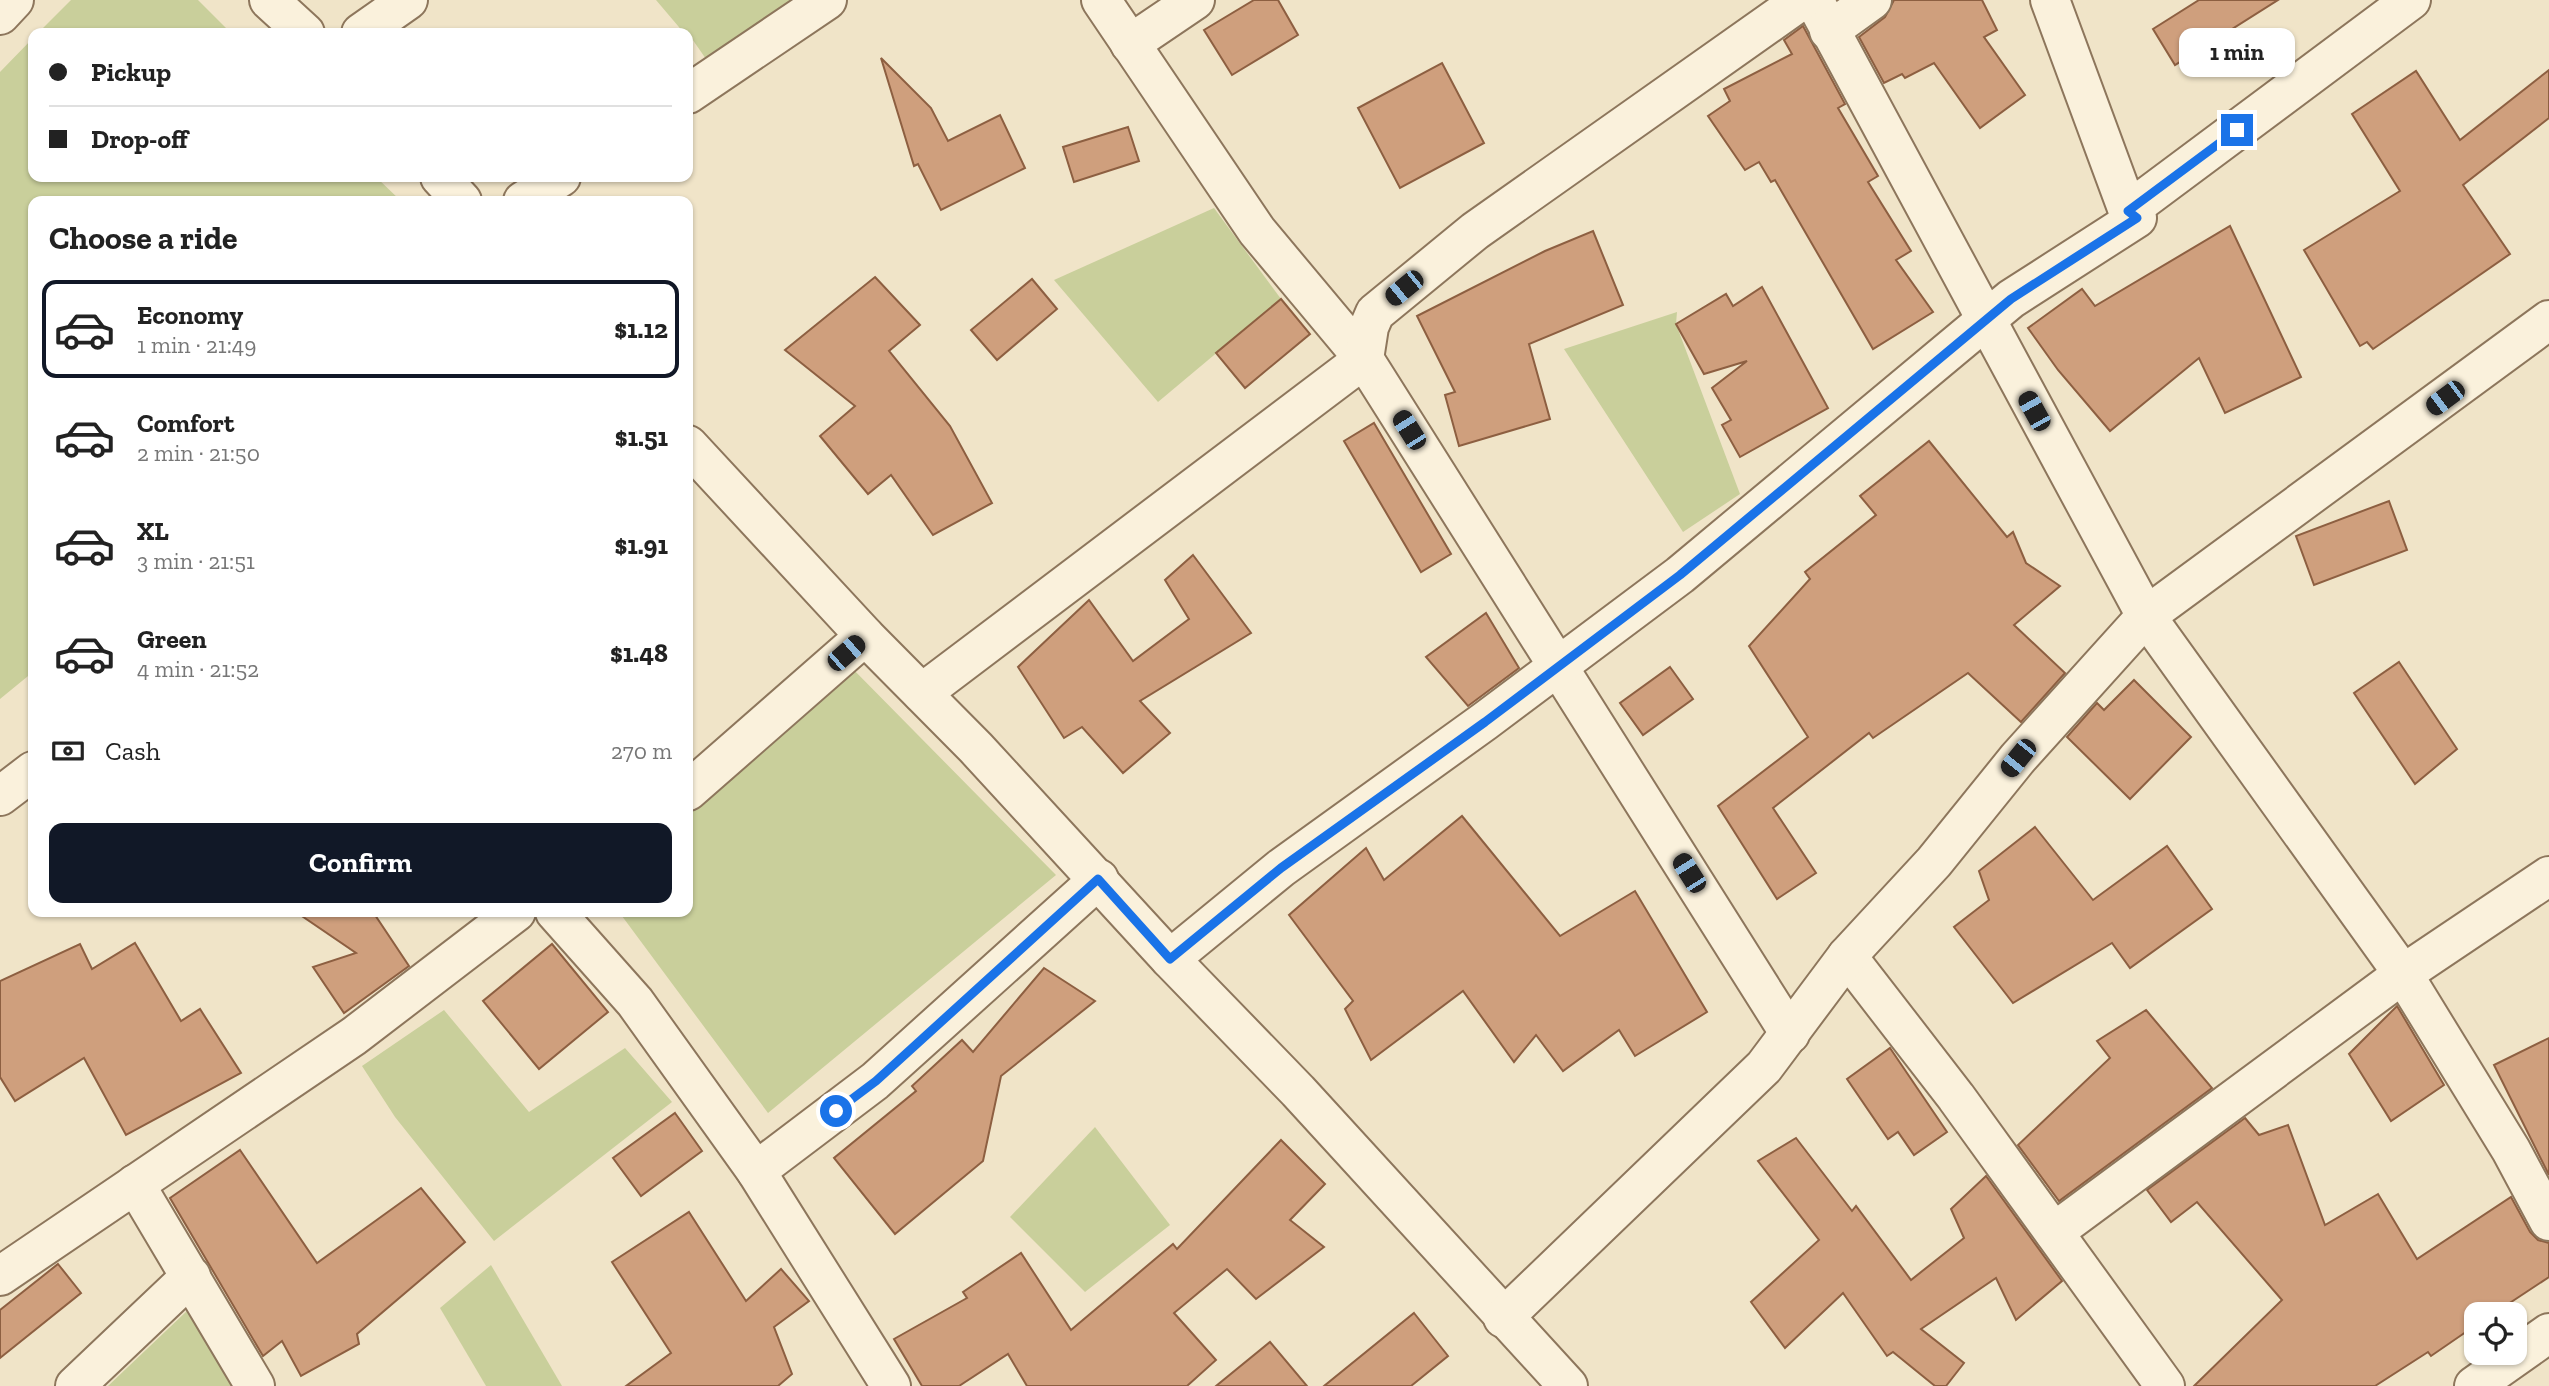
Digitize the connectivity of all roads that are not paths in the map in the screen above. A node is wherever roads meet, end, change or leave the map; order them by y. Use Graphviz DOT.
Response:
graph roads {
  1 [pos="14,0"];
  2 [pos="269,0"];
  3 [pos="408,0"];
  4 [pos="827,0"];
  5 [pos="1101,0"];
  6 [pos="1195,0"];
  7 [pos="1802,0"];
  8 [pos="1872,0"];
  9 [pos="2050,0"];
  10 [pos="2411,0"];
  11 [pos="0,15"];
  12 [pos="1821,16"];
  13 [pos="299,28"];
  14 [pos="368,28"];
  15 [pos="1130,44"];
  16 [pos="693,90"];
  17 [pos="445,182"];
  18 [pos="553,182"];
  19 [pos="457,196"];
  20 [pos="531,196"];
  21 [pos="2128,211"];
  22 [pos="2549,320"];
  23 [pos="1985,322"];
  24 [pos="1364,359"];
  25 [pos="693,450"];
  26 [pos="2146,616"];
  27 [pos="865,636"];
  28 [pos="1560,666"];
  29 [pos="922,693"];
  30 [pos="28,775"];
  31 [pos="693,787"];
  32 [pos="0,796"];
  33 [pos="2549,876"];
  34 [pos="1098,879"];
  35 [pos="509,917"];
  36 [pos="559,917"];
  37 [pos="1847,956"];
  38 [pos="1170,959"];
  39 [pos="2403,974"];
  40 [pos="1790,1034"];
  41 [pos="756,1171"];
  42 [pos="135,1184"];
  43 [pos="2549,1221"];
  44 [pos="2054,1232"];
  45 [pos="0,1276"];
  46 [pos="191,1276"];
  47 [pos="1503,1318"];
  48 [pos="2549,1333"];
  49 [pos="75,1386"];
  50 [pos="255,1386"];
  51 [pos="891,1386"];
  52 [pos="1568,1386"];
  53 [pos="2165,1386"];
  54 [pos="2474,1386"];
  1 -- 11 [label="street"];
  2 -- 13 [label="street"];
  3 -- 14 [label="street"];
  4 -- 16 [label="street"];
  5 -- 15 [label="street"];
  6 -- 15 [label="street"];
  7 -- 24 [label="street"];
  8 -- 12 [label="street"];
  9 -- 21 [label="street"];
  10 -- 21 [label="street"];
  12 -- 23 [label="street"];
  15 -- 24 [label="street"];
  17 -- 19 [label="street"];
  18 -- 20 [label="street"];
  21 -- 23 [label="street"];
  22 -- 26 [label="street"];
  23 -- 26 [label="street"];
  23 -- 28 [label="street"];
  24 -- 28 [label="street"];
  24 -- 29 [label="street"];
  25 -- 27 [label="street"];
  26 -- 37 [label="street"];
  26 -- 39 [label="street"];
  27 -- 29 [label="street"];
  27 -- 31 [label="street"];
  28 -- 38 [label="street"];
  28 -- 40 [label="street"];
  29 -- 34 [label="street"];
  30 -- 32 [label="street"];
  33 -- 39 [label="street"];
  34 -- 38 [label="street"];
  34 -- 41 [label="street"];
  35 -- 42 [label="street"];
  36 -- 41 [label="street"];
  37 -- 40 [label="street"];
  37 -- 44 [label="street"];
  38 -- 47 [label="street"];
  39 -- 43 [label="street"];
  39 -- 44 [label="street"];
  40 -- 47 [label="street"];
  41 -- 51 [label="street"];
  42 -- 45 [label="street"];
  42 -- 46 [label="street"];
  44 -- 53 [label="street"];
  46 -- 49 [label="street"];
  46 -- 50 [label="street"];
  47 -- 52 [label="street"];
  48 -- 54 [label="street"];
}
